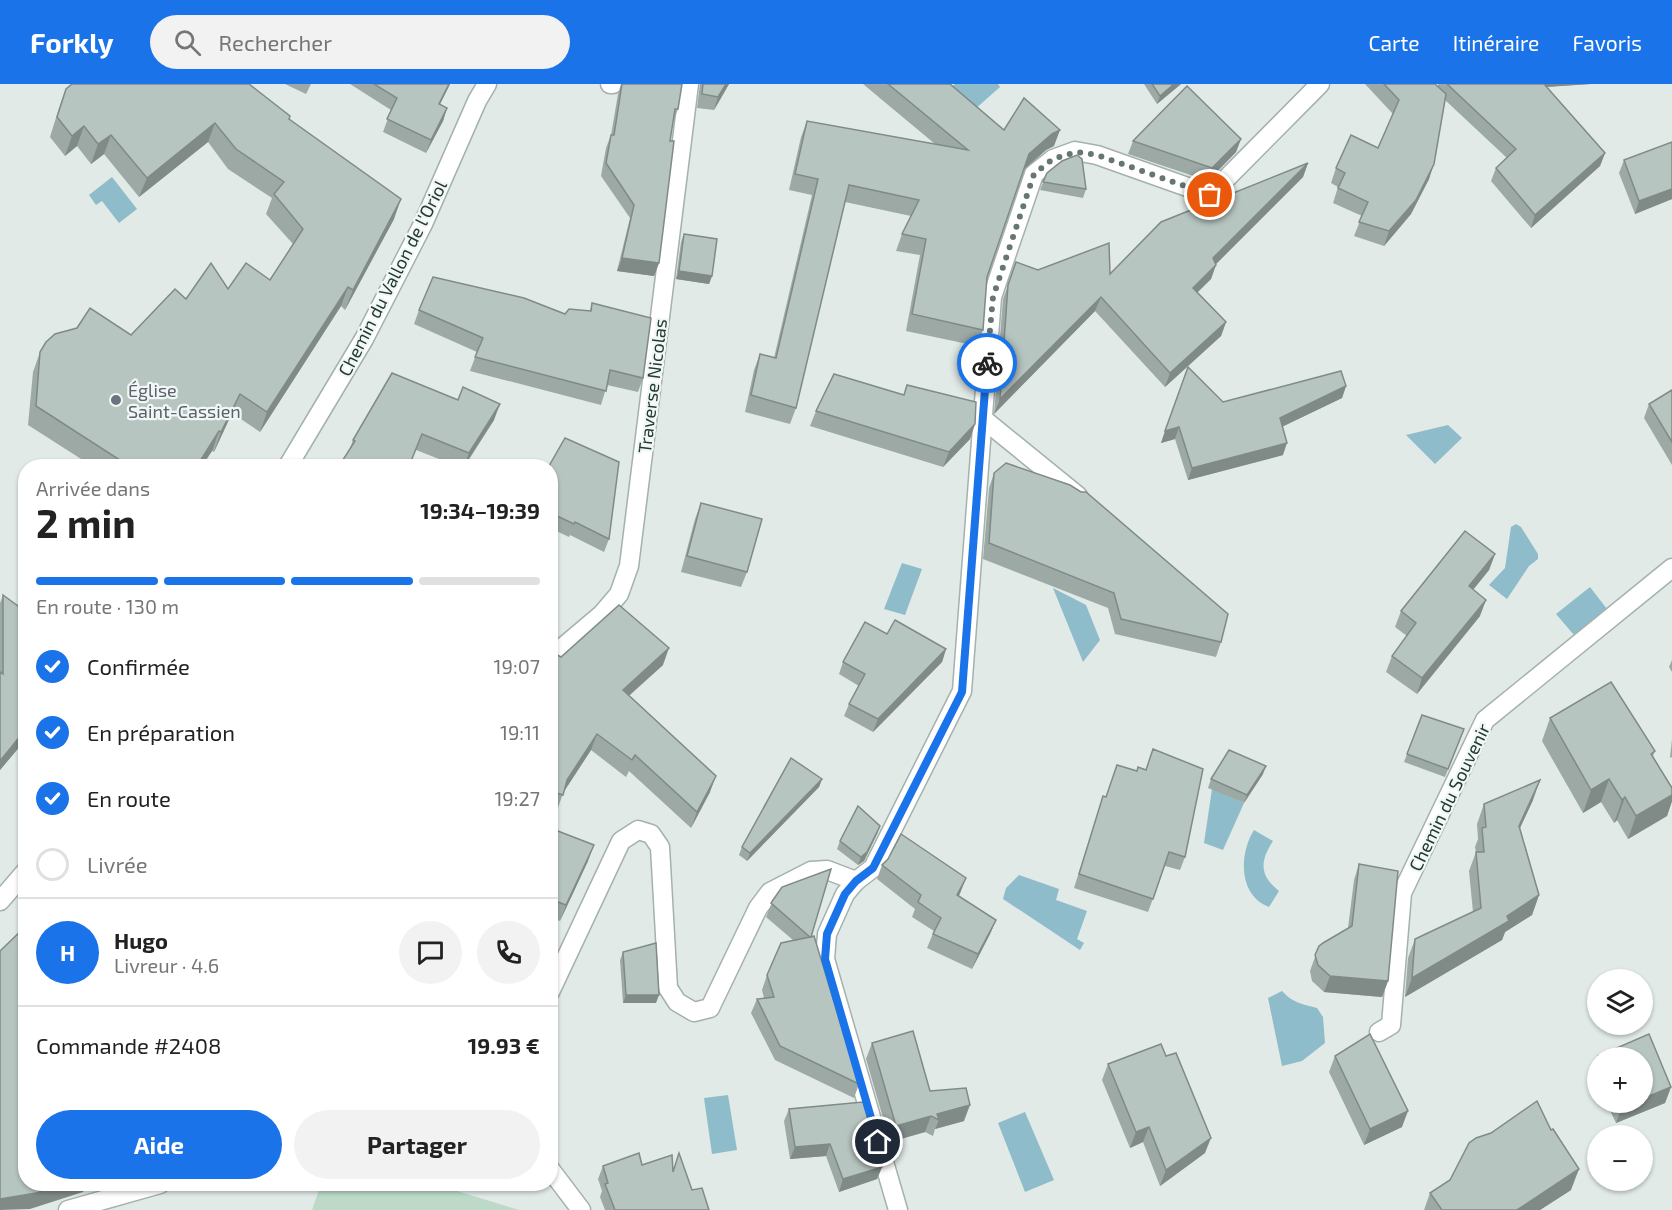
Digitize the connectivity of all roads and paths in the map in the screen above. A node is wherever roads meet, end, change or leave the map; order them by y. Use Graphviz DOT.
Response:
graph roads {
  1 [pos="487,84"];
  2 [pos="689,84"];
  3 [pos="1320,84"];
  4 [pos="982,418"];
  5 [pos="292,459"];
  6 [pos="1078,496"];
  7 [pos="1672,568"];
  8 [pos="558,651"];
  9 [pos="18,880"];
  10 [pos="856,881"];
  11 [pos="0,901"];
  12 [pos="558,975"];
  13 [pos="1378,1032"];
  14 [pos="558,1180"];
  15 [pos="136,1191"];
  16 [pos="69,1210"];
  17 [pos="581,1210"];
  18 [pos="898,1210"];
  1 -- 5 [label="street, Chemin du Vallon de l'Oriol"];
  2 -- 8 [label="street, Traverse Nicolas"];
  3 -- 4 [label="street"];
  4 -- 6 [label="street"];
  4 -- 10 [label="street"];
  7 -- 13 [label="street, Chemin du Souvenir"];
  9 -- 11 [label="street"];
  10 -- 12 [label="street"];
  10 -- 18 [label="street"];
  14 -- 17 [label="street"];
  15 -- 16 [label="street"];
}
